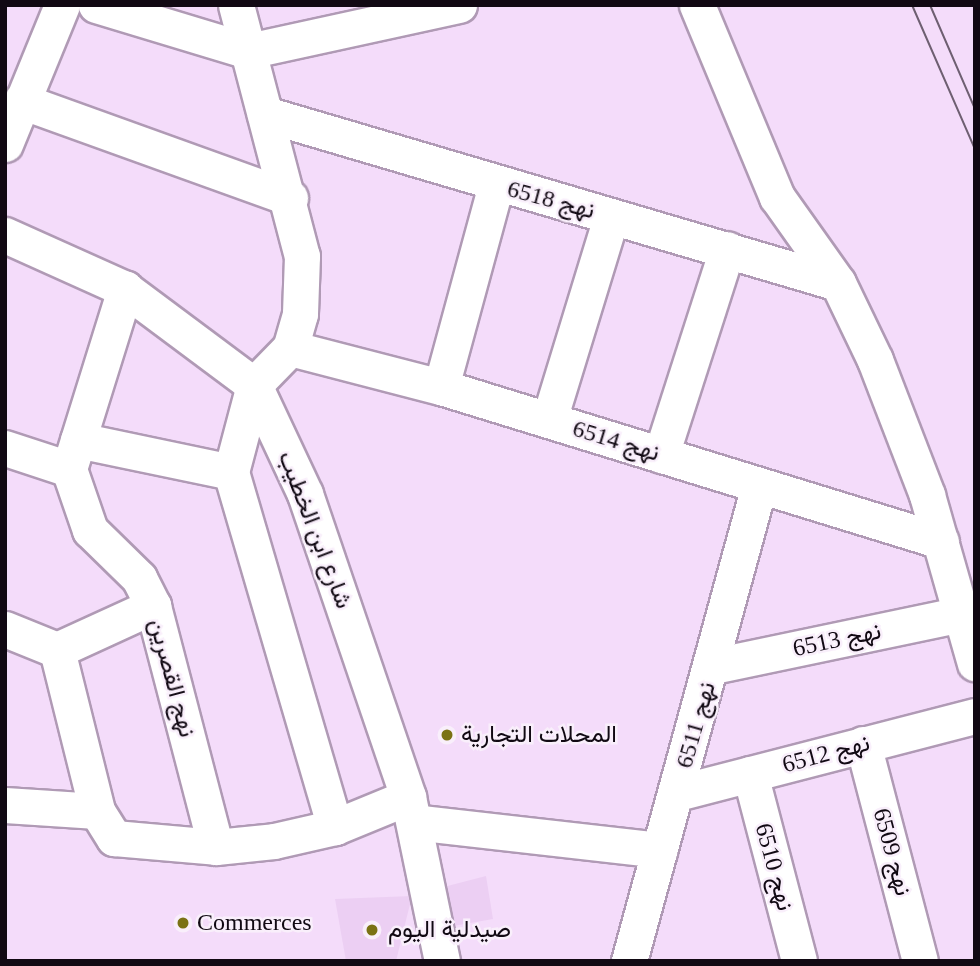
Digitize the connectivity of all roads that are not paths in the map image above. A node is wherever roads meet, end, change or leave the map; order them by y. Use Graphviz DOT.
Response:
graph roads {
  1 [pos="62,5"];
  2 [pos="96,5"];
  3 [pos="236,5"];
  4 [pos="459,5"];
  5 [pos="697,5"];
  6 [pos="346,17"];
  7 [pos="248,51"];
  8 [pos="21,101"];
  9 [pos="265,114"];
  10 [pos="5,144"];
  11 [pos="496,185"];
  12 [pos="290,198"];
  13 [pos="611,217"];
  14 [pos="5,235"];
  15 [pos="727,249"];
  16 [pos="838,283"];
  17 [pos="125,289"];
  18 [pos="290,348"];
  19 [pos="254,385"];
  20 [pos="441,387"];
  21 [pos="549,420"];
  22 [pos="5,448"];
  23 [pos="73,455"];
  24 [pos="661,455"];
  25 [pos="231,472"];
  26 [pos="758,488"];
  27 [pos="941,541"];
  28 [pos="153,606"];
  29 [pos="961,614"];
  30 [pos="5,629"];
  31 [pos="57,650"];
  32 [pos="975,663"];
  33 [pos="713,666"];
  34 [pos="975,716"];
  35 [pos="863,744"];
  36 [pos="750,774"];
  37 [pos="677,793"];
  38 [pos="5,805"];
  39 [pos="411,809"];
  40 [pos="97,811"];
  41 [pos="335,827"];
  42 [pos="216,847"];
  43 [pos="659,850"];
  44 [pos="432,955"];
  45 [pos="629,961"];
  46 [pos="799,961"];
  47 [pos="920,961"];
  1 -- 8 [label="street"];
  2 -- 7 [label="street"];
  3 -- 7 [label="street"];
  4 -- 6 [label="street"];
  5 -- 16 [label="street"];
  6 -- 7 [label="street"];
  7 -- 9 [label="street"];
  8 -- 10 [label="street"];
  8 -- 12 [label="street"];
  9 -- 11 [label="street, نهج 6518"];
  9 -- 12 [label="street"];
  11 -- 13 [label="street, نهج 6518"];
  11 -- 20 [label="street"];
  12 -- 18 [label="street"];
  13 -- 15 [label="street, نهج 6518"];
  13 -- 21 [label="street"];
  14 -- 17 [label="street, شارع ابن الخطيب"];
  15 -- 16 [label="street, نهج 6518"];
  15 -- 24 [label="street"];
  16 -- 27 [label="street"];
  17 -- 19 [label="street, شارع ابن الخطيب"];
  17 -- 23 [label="street"];
  18 -- 19 [label="street"];
  18 -- 20 [label="street, نهج 6514"];
  19 -- 25 [label="street"];
  19 -- 39 [label="street, شارع ابن الخطيب"];
  20 -- 21 [label="street, نهج 6514"];
  21 -- 24 [label="street, نهج 6514"];
  22 -- 23 [label="street"];
  23 -- 25 [label="street"];
  23 -- 28 [label="street, نهج القصرين"];
  24 -- 26 [label="street, نهج 6514"];
  25 -- 41 [label="street"];
  26 -- 27 [label="street, نهج 6514"];
  26 -- 33 [label="street, نهج 6511"];
  27 -- 29 [label="street"];
  28 -- 31 [label="street"];
  28 -- 42 [label="street, نهج القصرين"];
  29 -- 32 [label="street"];
  29 -- 33 [label="street, نهج 6513"];
  30 -- 31 [label="street"];
  31 -- 40 [label="street"];
  33 -- 37 [label="street, نهج 6511"];
  34 -- 35 [label="street, نهج 6512"];
  35 -- 36 [label="street, نهج 6512"];
  35 -- 47 [label="street, نهج 6509"];
  36 -- 37 [label="street, نهج 6512"];
  36 -- 46 [label="street, نهج 6510"];
  37 -- 43 [label="street, نهج 6511"];
  38 -- 40 [label="street"];
  39 -- 41 [label="street"];
  39 -- 43 [label="street"];
  39 -- 44 [label="street, شارع ابن الخطيب"];
  40 -- 42 [label="street"];
  41 -- 42 [label="street"];
  43 -- 45 [label="street, نهج 6511"];
}
